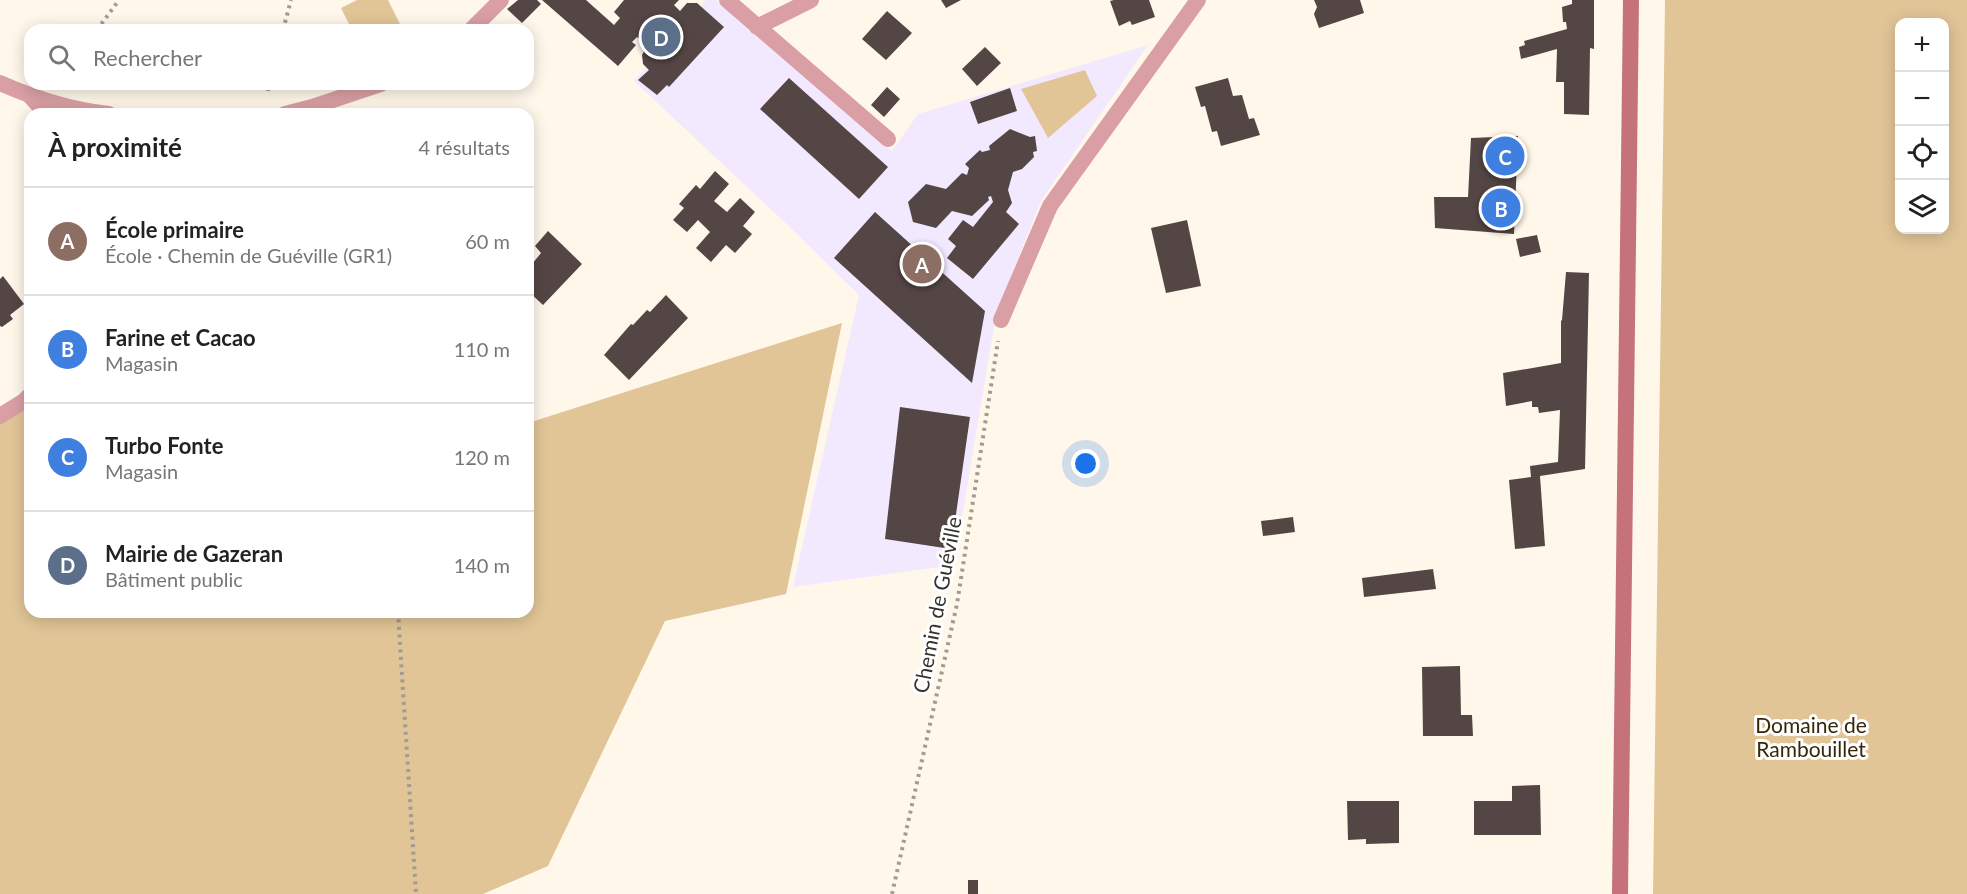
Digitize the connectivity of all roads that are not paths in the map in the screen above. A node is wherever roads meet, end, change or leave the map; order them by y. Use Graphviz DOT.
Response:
graph roads {
  1 [pos="501,0"];
  2 [pos="727,0"];
  3 [pos="811,0"];
  4 [pos="1198,0"];
  5 [pos="1631,0"];
  6 [pos="477,24"];
  7 [pos="757,27"];
  8 [pos="0,83"];
  9 [pos="363,90"];
  10 [pos="30,96"];
  11 [pos="41,108"];
  12 [pos="77,108"];
  13 [pos="308,108"];
  14 [pos="888,139"];
  15 [pos="1001,320"];
  16 [pos="24,402"];
  17 [pos="0,416"];
  18 [pos="1620,894"];
  1 -- 6 [label="street"];
  2 -- 7 [label="street"];
  3 -- 7 [label="street"];
  4 -- 15 [label="street"];
  5 -- 18 [label="main road"];
  7 -- 14 [label="street"];
  8 -- 10 [label="street"];
  9 -- 13 [label="street"];
  10 -- 11 [label="street"];
  10 -- 12 [label="street"];
  16 -- 17 [label="street"];
}
